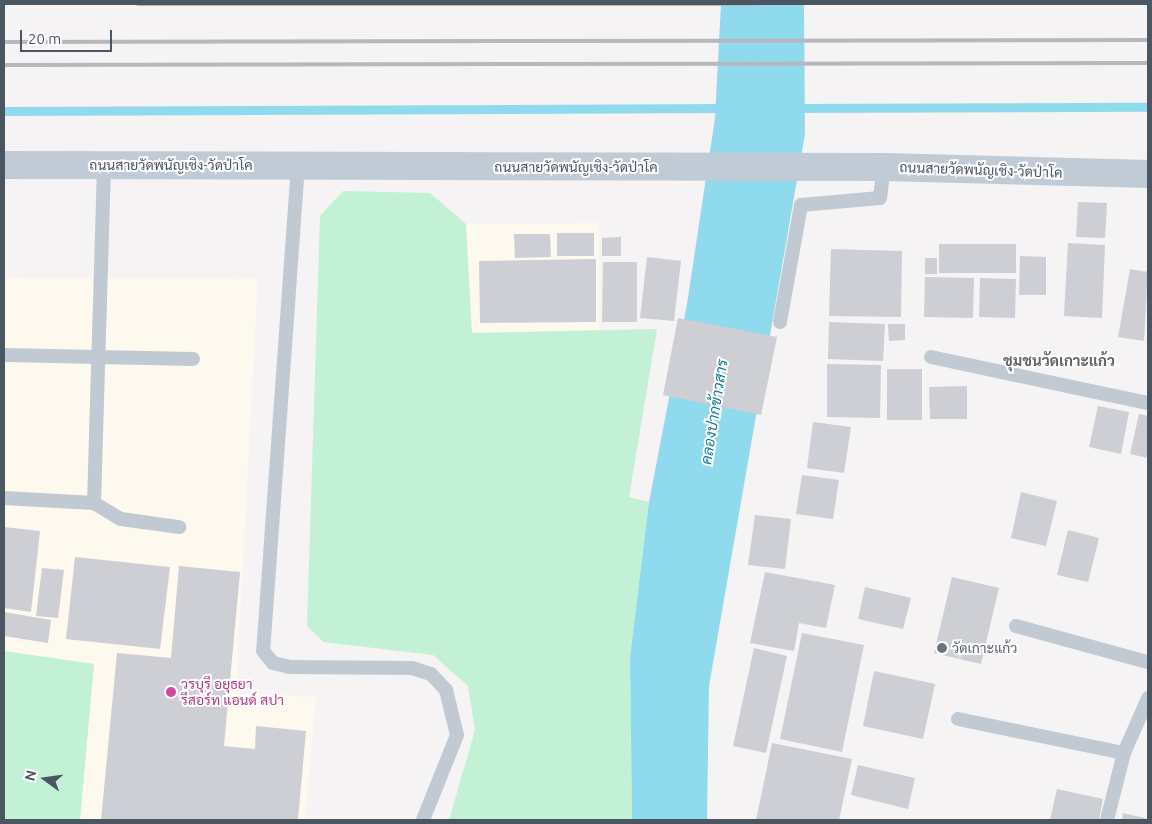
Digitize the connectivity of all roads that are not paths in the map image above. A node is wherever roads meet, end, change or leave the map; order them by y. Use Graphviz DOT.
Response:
graph roads {
  1 [pos="4,165"];
  2 [pos="104,165"];
  3 [pos="298,165"];
  4 [pos="884,167"];
  5 [pos="1148,174"];
  6 [pos="780,322"];
  7 [pos="4,355"];
  8 [pos="98,357"];
  9 [pos="931,357"];
  10 [pos="193,359"];
  11 [pos="1148,403"];
  12 [pos="4,498"];
  13 [pos="94,503"];
  14 [pos="179,527"];
  15 [pos="1016,626"];
  16 [pos="1148,662"];
  17 [pos="1148,698"];
  18 [pos="958,719"];
  19 [pos="1124,753"];
  20 [pos="424,820"];
  21 [pos="1107,820"];
  1 -- 2 [label="main road, ถนนสายวัดพนัญเชิง-วัดป่าโค"];
  2 -- 3 [label="main road, ถนนสายวัดพนัญเชิง-วัดป่าโค"];
  2 -- 8 [label="lane"];
  3 -- 4 [label="main road, ถนนสายวัดพนัญเชิง-วัดป่าโค"];
  3 -- 20 [label="lane"];
  4 -- 5 [label="main road, ถนนสายวัดพนัญเชิง-วัดป่าโค"];
  4 -- 6 [label="lane"];
  7 -- 8 [label="lane"];
  8 -- 10 [label="lane"];
  8 -- 13 [label="lane"];
  9 -- 11 [label="lane"];
  12 -- 13 [label="lane"];
  13 -- 14 [label="lane"];
  15 -- 16 [label="lane"];
  17 -- 19 [label="lane"];
  18 -- 19 [label="lane"];
  19 -- 21 [label="lane"];
}
